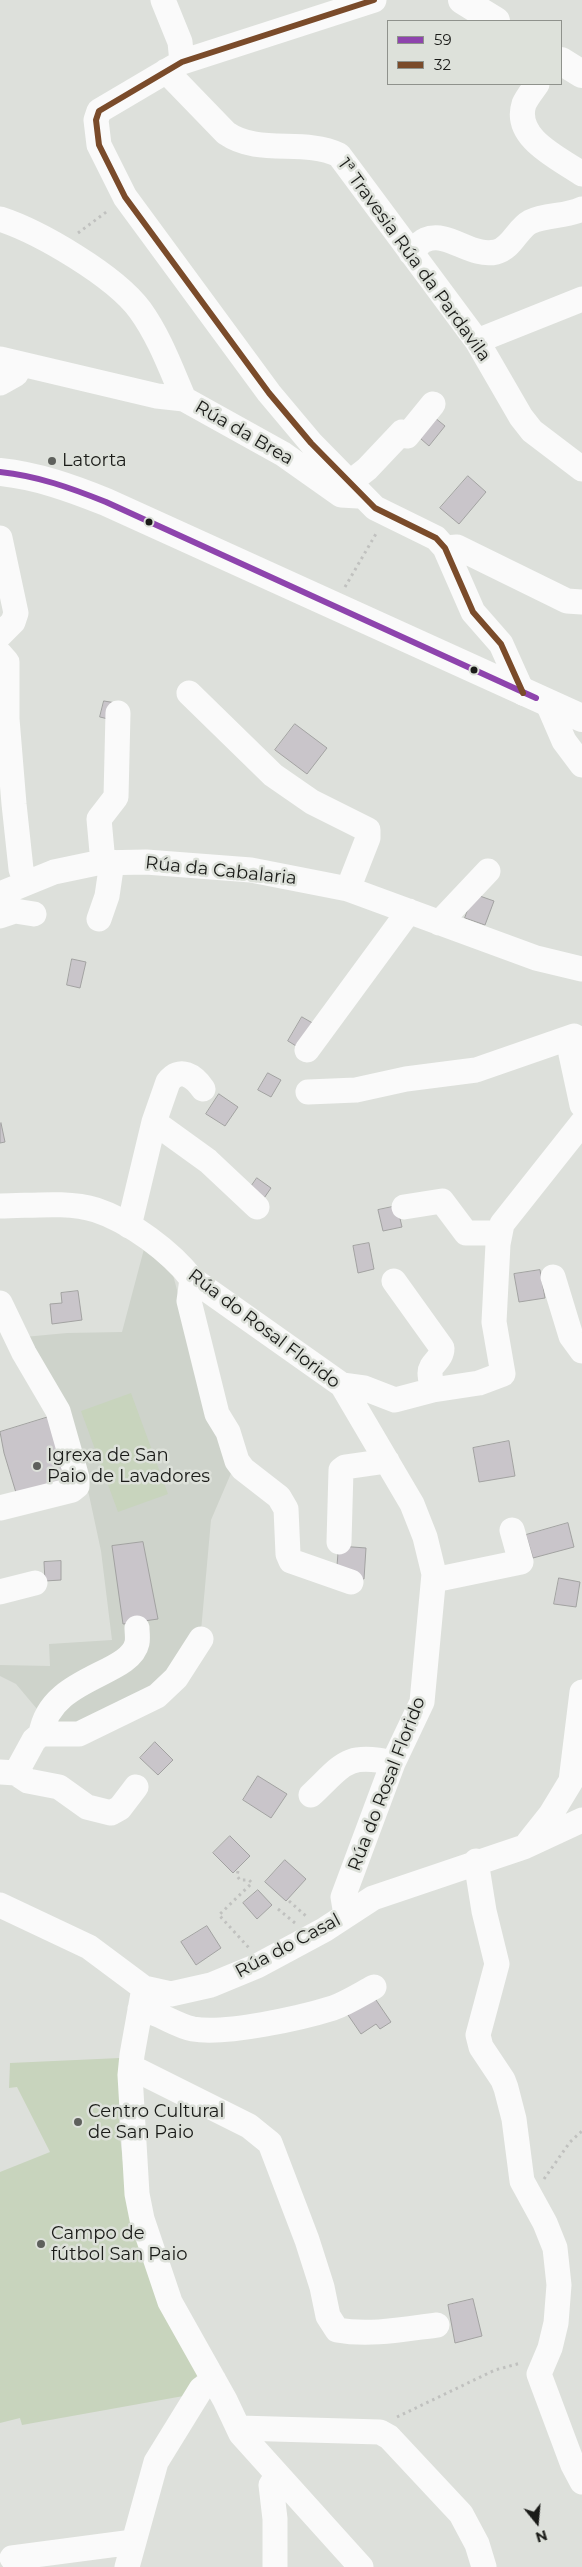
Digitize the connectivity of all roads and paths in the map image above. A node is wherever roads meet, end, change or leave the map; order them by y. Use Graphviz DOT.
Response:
graph roads {
  1 [pos="163,0"];
  2 [pos="374,0"];
  3 [pos="462,0"];
  4 [pos="494,20"];
  5 [pos="562,62"];
  6 [pos="174,67"];
  7 [pos="582,74"];
  8 [pos="536,85"];
  9 [pos="582,174"];
  10 [pos="125,197"];
  11 [pos="582,209"];
  12 [pos="0,219"];
  13 [pos="60,247"];
  14 [pos="411,253"];
  15 [pos="582,300"];
  16 [pos="477,341"];
  17 [pos="10,361"];
  18 [pos="0,384"];
  19 [pos="184,399"];
  20 [pos="433,404"];
  21 [pos="582,469"];
  22 [pos="0,472"];
  23 [pos="356,489"];
  24 [pos="387,514"];
  25 [pos="0,538"];
  26 [pos="445,548"];
  27 [pos="340,594"];
  28 [pos="582,602"];
  29 [pos="0,635"];
  30 [pos="0,654"];
  31 [pos="523,692"];
  32 [pos="188,693"];
  33 [pos="548,704"];
  34 [pos="118,713"];
  35 [pos="582,718"];
  36 [pos="582,765"];
  37 [pos="108,862"];
  38 [pos="488,872"];
  39 [pos="26,883"];
  40 [pos="348,890"];
  41 [pos="0,894"];
  42 [pos="409,912"];
  43 [pos="34,914"];
  44 [pos="0,916"];
  45 [pos="100,919"];
  46 [pos="439,922"];
  47 [pos="582,969"];
  48 [pos="578,1028"];
  49 [pos="307,1050"];
  50 [pos="582,1061"];
  51 [pos="203,1089"];
  52 [pos="308,1092"];
  53 [pos="582,1104"];
  54 [pos="154,1122"];
  55 [pos="582,1123"];
  56 [pos="0,1206"];
  57 [pos="257,1207"];
  58 [pos="404,1207"];
  59 [pos="129,1226"];
  60 [pos="500,1233"];
  61 [pos="553,1277"];
  62 [pos="192,1280"];
  63 [pos="394,1281"];
  64 [pos="0,1302"];
  65 [pos="582,1350"];
  66 [pos="342,1385"];
  67 [pos="433,1390"];
  68 [pos="387,1461"];
  69 [pos="0,1508"];
  70 [pos="512,1530"];
  71 [pos="339,1542"];
  72 [pos="434,1580"];
  73 [pos="351,1582"];
  74 [pos="36,1583"];
  75 [pos="0,1592"];
  76 [pos="137,1628"];
  77 [pos="201,1638"];
  78 [pos="582,1692"];
  79 [pos="41,1734"];
  80 [pos="393,1763"];
  81 [pos="8,1772"];
  82 [pos="136,1787"];
  83 [pos="311,1795"];
  84 [pos="582,1820"];
  85 [pos="524,1847"];
  86 [pos="476,1862"];
  87 [pos="238,1870"];
  88 [pos="289,1901"];
  89 [pos="0,1905"];
  90 [pos="278,1909"];
  91 [pos="346,1914"];
  92 [pos="309,1918"];
  93 [pos="299,1926"];
  94 [pos="251,1950"];
  95 [pos="374,1987"];
  96 [pos="142,1998"];
  97 [pos="131,2066"];
  98 [pos="582,2131"];
  99 [pos="528,2192"];
  100 [pos="437,2325"];
  101 [pos="541,2364"];
  102 [pos="214,2380"];
  103 [pos="239,2428"];
  104 [pos="380,2432"];
  105 [pos="278,2476"];
  106 [pos="582,2482"];
  107 [pos="133,2542"];
  108 [pos="12,2558"];
  109 [pos="127,2567"];
  110 [pos="275,2567"];
  111 [pos="361,2567"];
  112 [pos="484,2567"];
  1 -- 6 [label="street"];
  2 -- 6 [label="street"];
  3 -- 4 [label="main road"];
  5 -- 7 [label="main road"];
  6 -- 10 [label="street"];
  6 -- 14 [label="street, 1ª Travesia Rúa da Pardavila"];
  8 -- 9 [label="street"];
  10 -- 13 [label="path"];
  10 -- 23 [label="street"];
  11 -- 14 [label="street"];
  12 -- 13 [label="street"];
  13 -- 19 [label="street"];
  14 -- 16 [label="street, 1ª Travesia Rúa da Pardavila"];
  15 -- 16 [label="street"];
  16 -- 21 [label="street, 1ª Travesia Rúa da Pardavila"];
  17 -- 18 [label="street"];
  17 -- 19 [label="street, Rúa da Brea"];
  19 -- 23 [label="street, Rúa da Brea"];
  20 -- 23 [label="street"];
  22 -- 31 [label="main road"];
  23 -- 24 [label="street"];
  24 -- 26 [label="street"];
  24 -- 27 [label="path"];
  25 -- 29 [label="street"];
  26 -- 28 [label="street"];
  26 -- 31 [label="street"];
  30 -- 39 [label="street"];
  31 -- 33 [label="main road"];
  32 -- 40 [label="street"];
  33 -- 35 [label="main road"];
  33 -- 36 [label="street"];
  34 -- 37 [label="street"];
  37 -- 39 [label="street, Rúa da Cabalaria"];
  37 -- 40 [label="street, Rúa da Cabalaria"];
  37 -- 45 [label="street"];
  38 -- 46 [label="street"];
  39 -- 41 [label="street, Rúa da Cabalaria"];
  40 -- 42 [label="street, Rúa da Cabalaria"];
  42 -- 46 [label="street, Rúa da Cabalaria"];
  42 -- 49 [label="street"];
  43 -- 44 [label="street"];
  46 -- 47 [label="street, Rúa da Cabalaria"];
  48 -- 50 [label="street"];
  48 -- 52 [label="street"];
  48 -- 53 [label="street"];
  51 -- 54 [label="street"];
  54 -- 57 [label="street"];
  54 -- 59 [label="street"];
  55 -- 60 [label="street"];
  56 -- 59 [label="street, Rúa do Rosal Florido"];
  58 -- 60 [label="street"];
  59 -- 62 [label="street, Rúa do Rosal Florido"];
  60 -- 67 [label="street"];
  61 -- 65 [label="street"];
  62 -- 66 [label="street, Rúa do Rosal Florido"];
  62 -- 73 [label="street"];
  63 -- 67 [label="street"];
  64 -- 69 [label="street"];
  66 -- 67 [label="street"];
  66 -- 68 [label="street, Rúa do Rosal Florido"];
  68 -- 71 [label="street"];
  68 -- 72 [label="street, Rúa do Rosal Florido"];
  70 -- 72 [label="street"];
  72 -- 80 [label="street, Rúa do Rosal Florido"];
  74 -- 75 [label="street"];
  76 -- 79 [label="street"];
  77 -- 79 [label="street"];
  78 -- 85 [label="street"];
  79 -- 81 [label="street"];
  80 -- 83 [label="street"];
  80 -- 91 [label="street, Rúa do Rosal Florido"];
  81 -- 82 [label="street"];
  84 -- 85 [label="street, Rúa do Casal"];
  85 -- 86 [label="street, Rúa do Casal"];
  86 -- 91 [label="street, Rúa do Casal"];
  86 -- 99 [label="street"];
  87 -- 94 [label="path"];
  88 -- 92 [label="path"];
  89 -- 96 [label="street, Rúa do Casal"];
  90 -- 93 [label="path"];
  91 -- 96 [label="street, Rúa do Casal"];
  95 -- 96 [label="street"];
  96 -- 97 [label="street"];
  97 -- 100 [label="street"];
  97 -- 102 [label="street"];
  98 -- 99 [label="path"];
  99 -- 101 [label="street"];
  101 -- 104 [label="path"];
  101 -- 106 [label="street"];
  102 -- 103 [label="street"];
  102 -- 107 [label="street"];
  103 -- 104 [label="street"];
  103 -- 105 [label="street"];
  104 -- 112 [label="street"];
  105 -- 110 [label="street"];
  105 -- 111 [label="street"];
  107 -- 108 [label="street"];
  107 -- 109 [label="street"];
}
